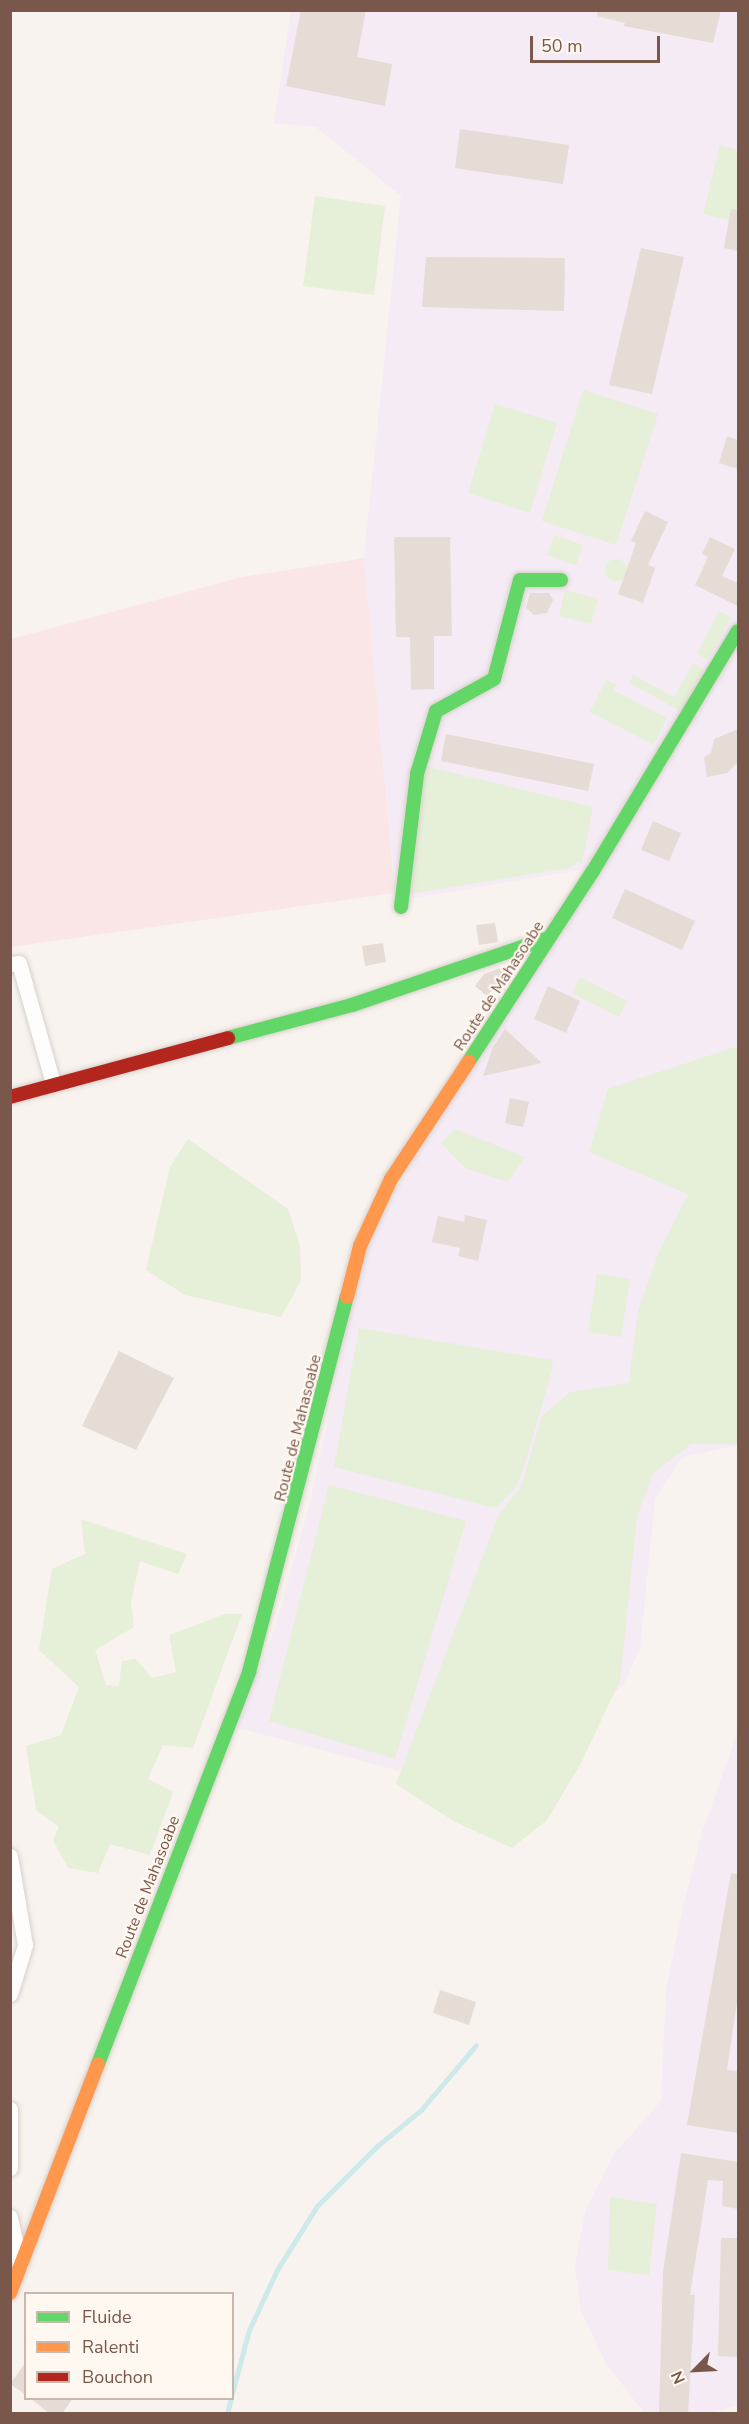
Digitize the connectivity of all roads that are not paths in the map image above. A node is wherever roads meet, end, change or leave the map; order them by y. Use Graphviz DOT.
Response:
graph roads {
  1 [pos="561,580"];
  2 [pos="738,631"];
  3 [pos="402,908"];
  4 [pos="549,938"];
  5 [pos="10,964"];
  6 [pos="53,1083"];
  7 [pos="10,1097"];
  8 [pos="10,1856"];
  9 [pos="10,1994"];
  10 [pos="10,2109"];
  11 [pos="10,2168"];
  12 [pos="10,2217"];
  13 [pos="20,2265"];
  14 [pos="10,2294"];
  1 -- 3 [label="street"];
  2 -- 4 [label="street, Route de Mahasoabe"];
  4 -- 6 [label="street"];
  4 -- 13 [label="street, Route de Mahasoabe"];
  5 -- 6 [label="street"];
  6 -- 7 [label="street"];
  8 -- 9 [label="street"];
  10 -- 11 [label="street"];
  12 -- 13 [label="street"];
  13 -- 14 [label="street, Route de Mahasoabe"];
}
